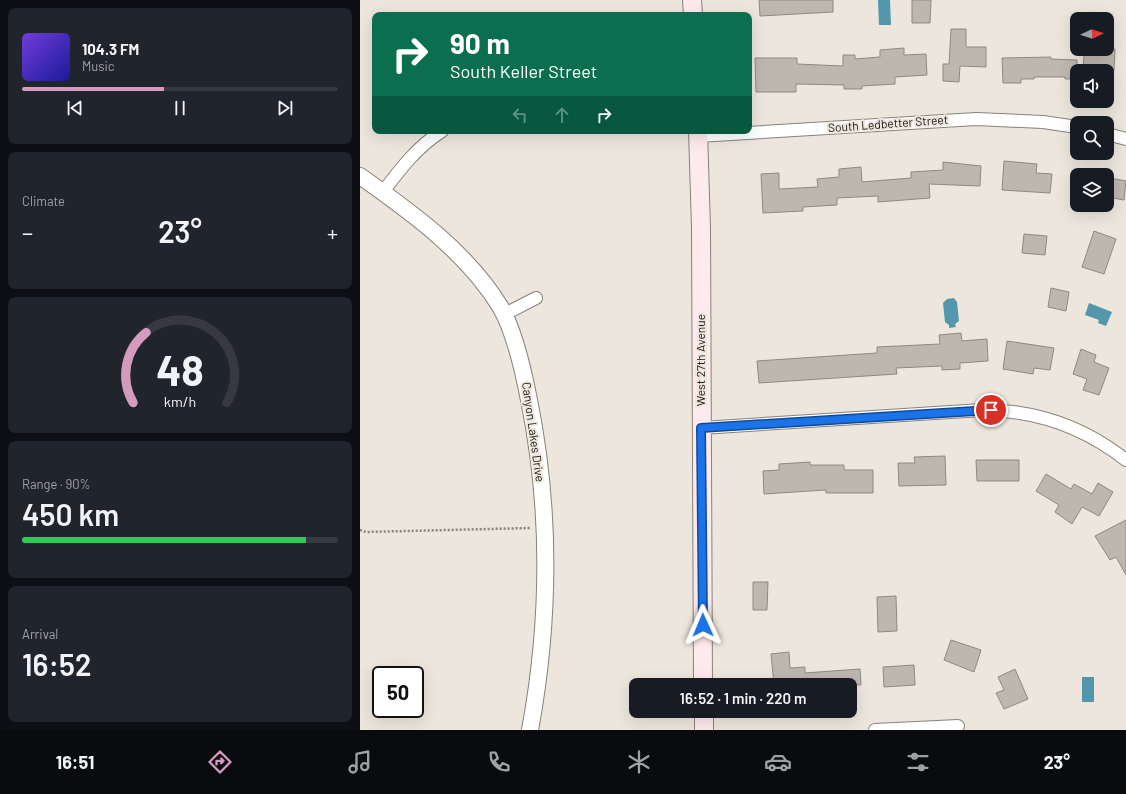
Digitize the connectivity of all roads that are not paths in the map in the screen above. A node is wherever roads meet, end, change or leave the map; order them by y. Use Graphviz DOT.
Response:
graph roads {
  1 [pos="692,0"];
  2 [pos="693,12"];
  3 [pos="1070,126"];
  4 [pos="752,130"];
  5 [pos="438,134"];
  6 [pos="698,134"];
  7 [pos="1114,135"];
  8 [pos="1126,138"];
  9 [pos="360,176"];
  10 [pos="383,192"];
  11 [pos="536,298"];
  12 [pos="504,315"];
  13 [pos="701,428"];
  14 [pos="1126,460"];
  15 [pos="703,678"];
  16 [pos="704,718"];
  17 [pos="958,726"];
  18 [pos="530,730"];
  19 [pos="704,730"];
  20 [pos="875,730"];
  1 -- 2 [label="main road"];
  3 -- 4 [label="street, South Ledbetter Street"];
  5 -- 10 [label="street"];
  6 -- 13 [label="main road, West 27th Avenue"];
  7 -- 8 [label="street"];
  9 -- 10 [label="street, Canyon Lakes Drive"];
  10 -- 12 [label="street, Canyon Lakes Drive"];
  11 -- 12 [label="street"];
  12 -- 18 [label="street, Canyon Lakes Drive"];
  13 -- 14 [label="street"];
  13 -- 15 [label="main road, West 27th Avenue"];
  16 -- 19 [label="main road"];
  17 -- 20 [label="street"];
}
